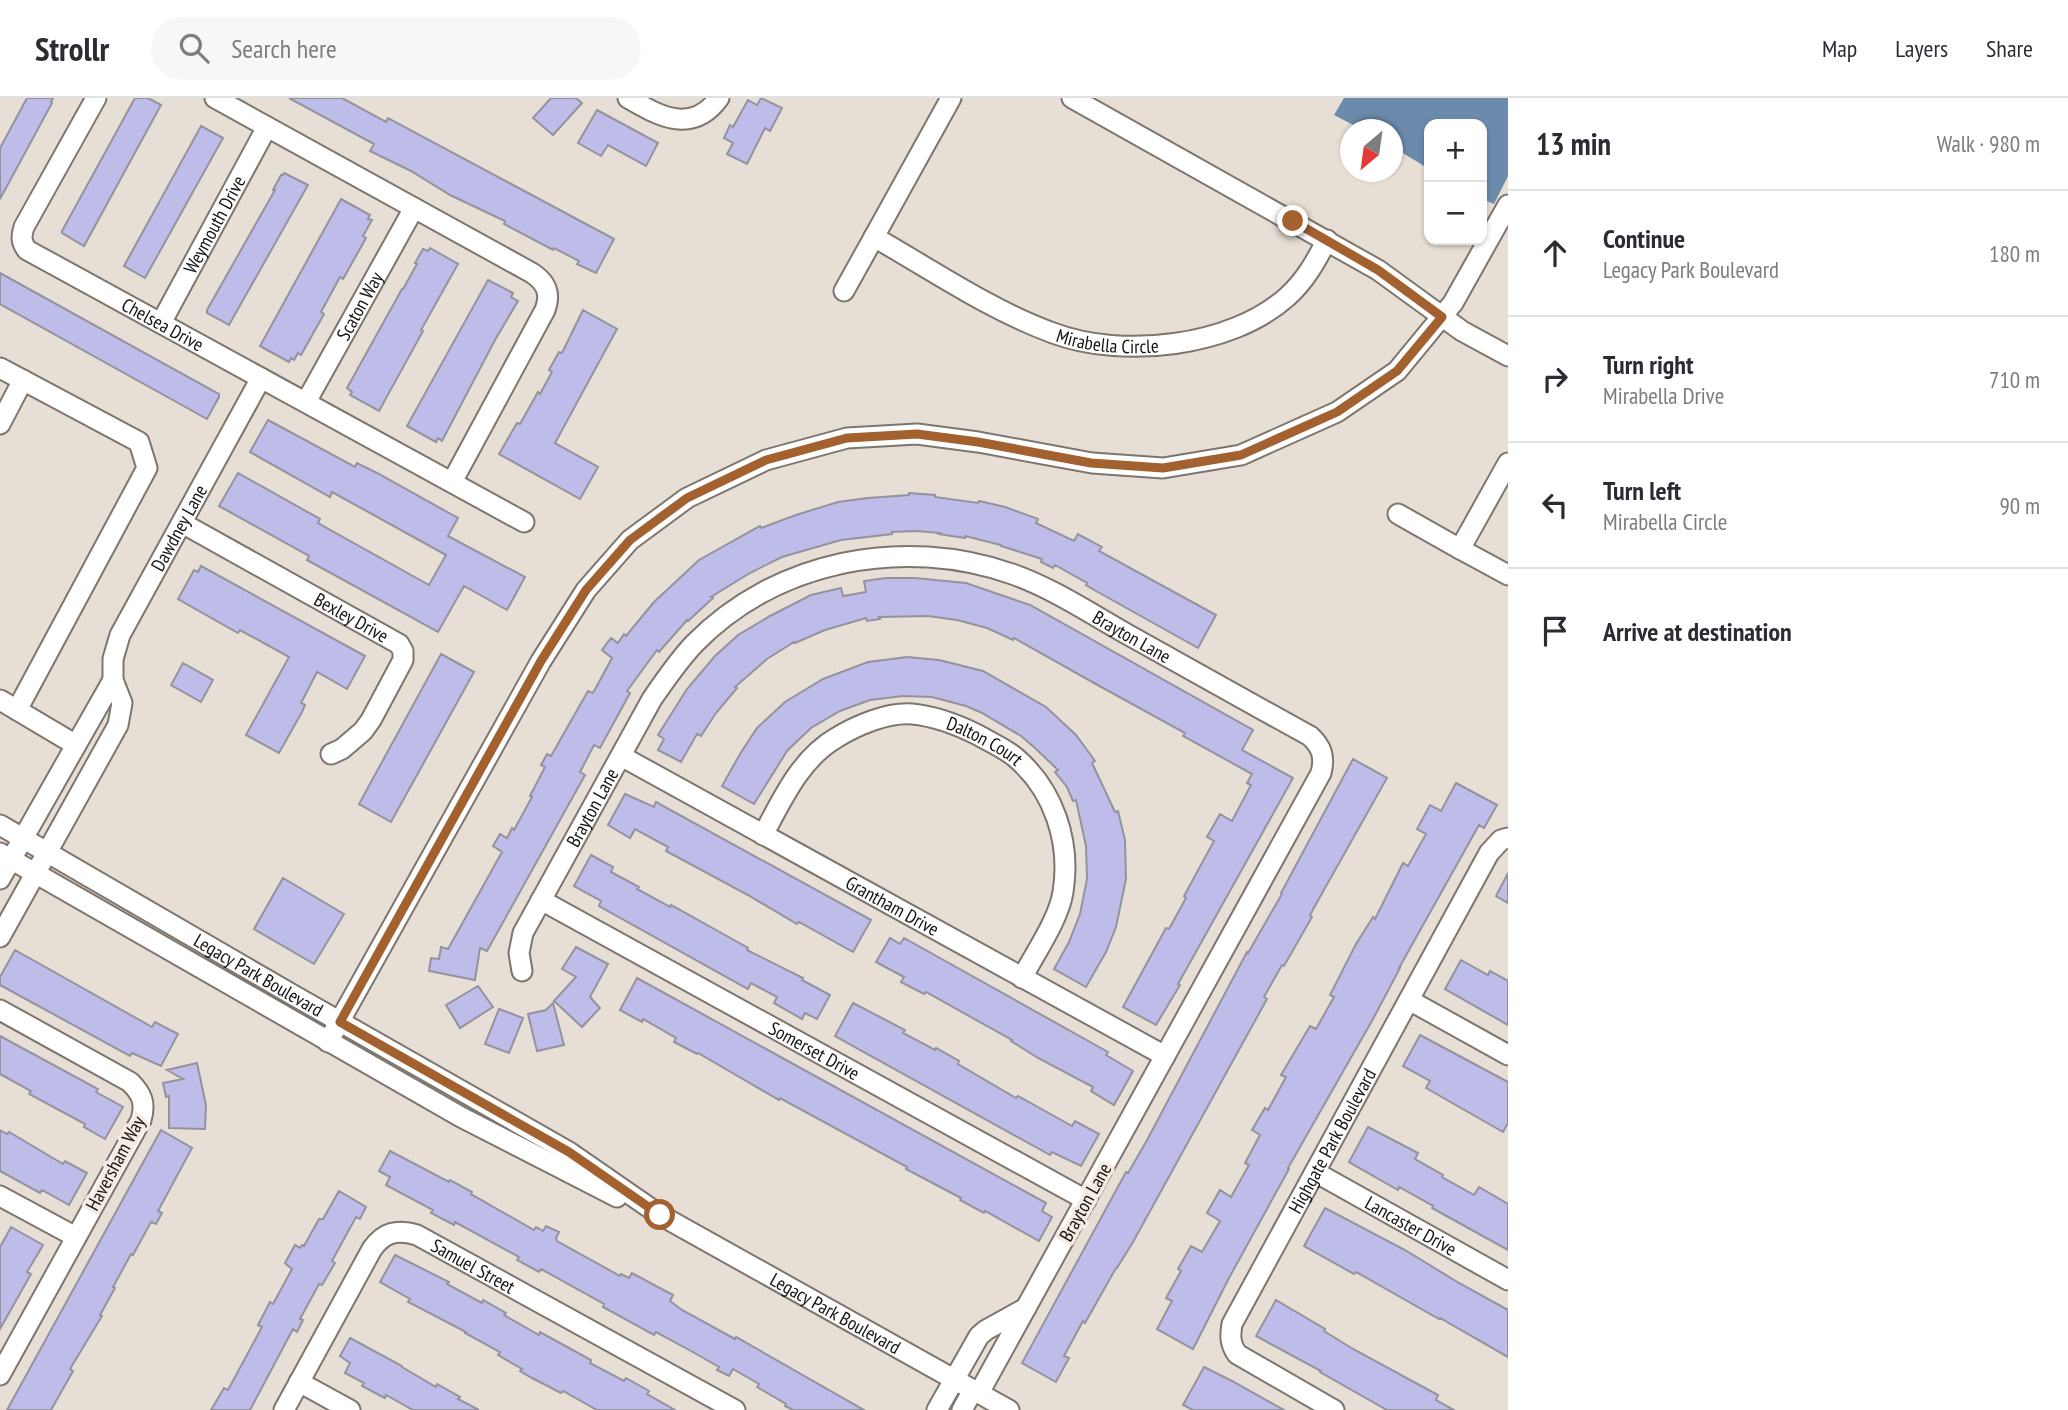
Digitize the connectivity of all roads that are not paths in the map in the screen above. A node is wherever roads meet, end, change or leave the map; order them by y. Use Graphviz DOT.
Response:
graph roads {
  1 [pos="96,98"];
  2 [pos="215,98"];
  3 [pos="628,98"];
  4 [pos="719,98"];
  5 [pos="951,98"];
  6 [pos="1072,98"];
  7 [pos="267,127"];
  8 [pos="1508,205"];
  9 [pos="414,208"];
  10 [pos="874,237"];
  11 [pos="1327,240"];
  12 [pos="844,291"];
  13 [pos="1442,317"];
  14 [pos="161,323"];
  15 [pos="1508,356"];
  16 [pos="0,368"];
  17 [pos="261,378"];
  18 [pos="23,380"];
  19 [pos="306,402"];
  20 [pos="0,424"];
  21 [pos="1508,463"];
  22 [pos="452,482"];
  23 [pos="1398,514"];
  24 [pos="524,522"];
  25 [pos="182,523"];
  26 [pos="1460,549"];
  27 [pos="1508,575"];
  28 [pos="113,680"];
  29 [pos="8,705"];
  30 [pos="76,745"];
  31 [pos="331,754"];
  32 [pos="621,756"];
  33 [pos="0,825"];
  34 [pos="763,835"];
  35 [pos="23,838"];
  36 [pos="1508,838"];
  37 [pos="47,852"];
  38 [pos="5,857"];
  39 [pos="35,873"];
  40 [pos="0,879"];
  41 [pos="541,900"];
  42 [pos="0,937"];
  43 [pos="522,971"];
  44 [pos="1022,978"];
  45 [pos="1409,1000"];
  46 [pos="0,1010"];
  47 [pos="340,1022"];
  48 [pos="328,1042"];
  49 [pos="1508,1055"];
  50 [pos="1165,1056"];
  51 [pos="1315,1172"];
  52 [pos="0,1196"];
  53 [pos="1086,1200"];
  54 [pos="660,1215"];
  55 [pos="76,1237"];
  56 [pos="1508,1280"];
  57 [pos="1027,1308"];
  58 [pos="0,1375"];
  59 [pos="954,1379"];
  60 [pos="299,1382"];
  61 [pos="976,1392"];
  62 [pos="284,1410"];
  63 [pos="350,1410"];
  64 [pos="736,1410"];
  65 [pos="937,1410"];
  66 [pos="962,1410"];
  67 [pos="1009,1410"];
  68 [pos="1335,1410"];
  1 -- 14 [label="street, Chelsea Drive"];
  2 -- 7 [label="street"];
  3 -- 4 [label="street"];
  5 -- 10 [label="street"];
  6 -- 11 [label="street"];
  7 -- 9 [label="street"];
  7 -- 14 [label="street, Weymouth Drive"];
  8 -- 13 [label="street"];
  9 -- 19 [label="street, Scaton Way"];
  9 -- 22 [label="street"];
  10 -- 11 [label="street, Mirabella Circle"];
  10 -- 12 [label="street"];
  11 -- 13 [label="street"];
  13 -- 15 [label="street"];
  13 -- 47 [label="street"];
  14 -- 17 [label="street, Chelsea Drive"];
  16 -- 18 [label="street"];
  17 -- 19 [label="street, Chelsea Drive"];
  17 -- 25 [label="street, Dawdney Lane"];
  18 -- 20 [label="street"];
  18 -- 29 [label="street"];
  19 -- 22 [label="street, Chelsea Drive"];
  21 -- 26 [label="street"];
  22 -- 24 [label="street, Chelsea Drive"];
  23 -- 26 [label="street"];
  25 -- 28 [label="street, Dawdney Lane"];
  25 -- 31 [label="street, Bexley Drive"];
  26 -- 27 [label="street"];
  28 -- 30 [label="street, Dawdney Lane"];
  28 -- 37 [label="street, Dawdney Lane"];
  29 -- 30 [label="street"];
  30 -- 35 [label="street, Dawdney Lane"];
  32 -- 34 [label="street, Grantham Drive"];
  32 -- 41 [label="street, Brayton Lane"];
  32 -- 50 [label="street, Brayton Lane"];
  33 -- 35 [label="street, Legacy Park Boulevard"];
  34 -- 44 [label="street, Grantham Drive"];
  34 -- 44 [label="street, Dalton Court"];
  35 -- 37 [label="street, Legacy Park Boulevard"];
  35 -- 38 [label="street, Dawdney Lane"];
  36 -- 45 [label="street, Highgate Park Boulevard"];
  37 -- 39 [label="street, Dawdney Lane"];
  37 -- 47 [label="street, Legacy Park Boulevard"];
  38 -- 39 [label="street, Legacy Park Boulevard"];
  38 -- 40 [label="street, Dawdney Lane"];
  39 -- 42 [label="street, Dawdney Lane"];
  39 -- 48 [label="street, Legacy Park Boulevard"];
  41 -- 43 [label="street, Brayton Lane"];
  41 -- 53 [label="street, Somerset Drive"];
  44 -- 50 [label="street, Grantham Drive"];
  45 -- 49 [label="street"];
  45 -- 51 [label="street, Highgate Park Boulevard"];
  46 -- 55 [label="street, Haversham Way"];
  47 -- 48 [label="street"];
  47 -- 54 [label="street, Legacy Park Boulevard"];
  48 -- 54 [label="street, Legacy Park Boulevard"];
  50 -- 53 [label="street, Brayton Lane"];
  51 -- 56 [label="street, Lancaster Drive"];
  51 -- 68 [label="street, Highgate Park Boulevard"];
  52 -- 55 [label="street"];
  53 -- 57 [label="street, Brayton Lane"];
  54 -- 59 [label="street, Legacy Park Boulevard"];
  55 -- 58 [label="street, Haversham Way"];
  57 -- 59 [label="street"];
  57 -- 61 [label="street, Brayton Lane"];
  59 -- 61 [label="street, Legacy Park Boulevard"];
  59 -- 65 [label="street"];
  60 -- 62 [label="street, Samuel Street"];
  60 -- 63 [label="street"];
  60 -- 64 [label="street, Samuel Street"];
  61 -- 66 [label="street, Brayton Lane"];
  61 -- 67 [label="street, Legacy Park Boulevard"];
}
